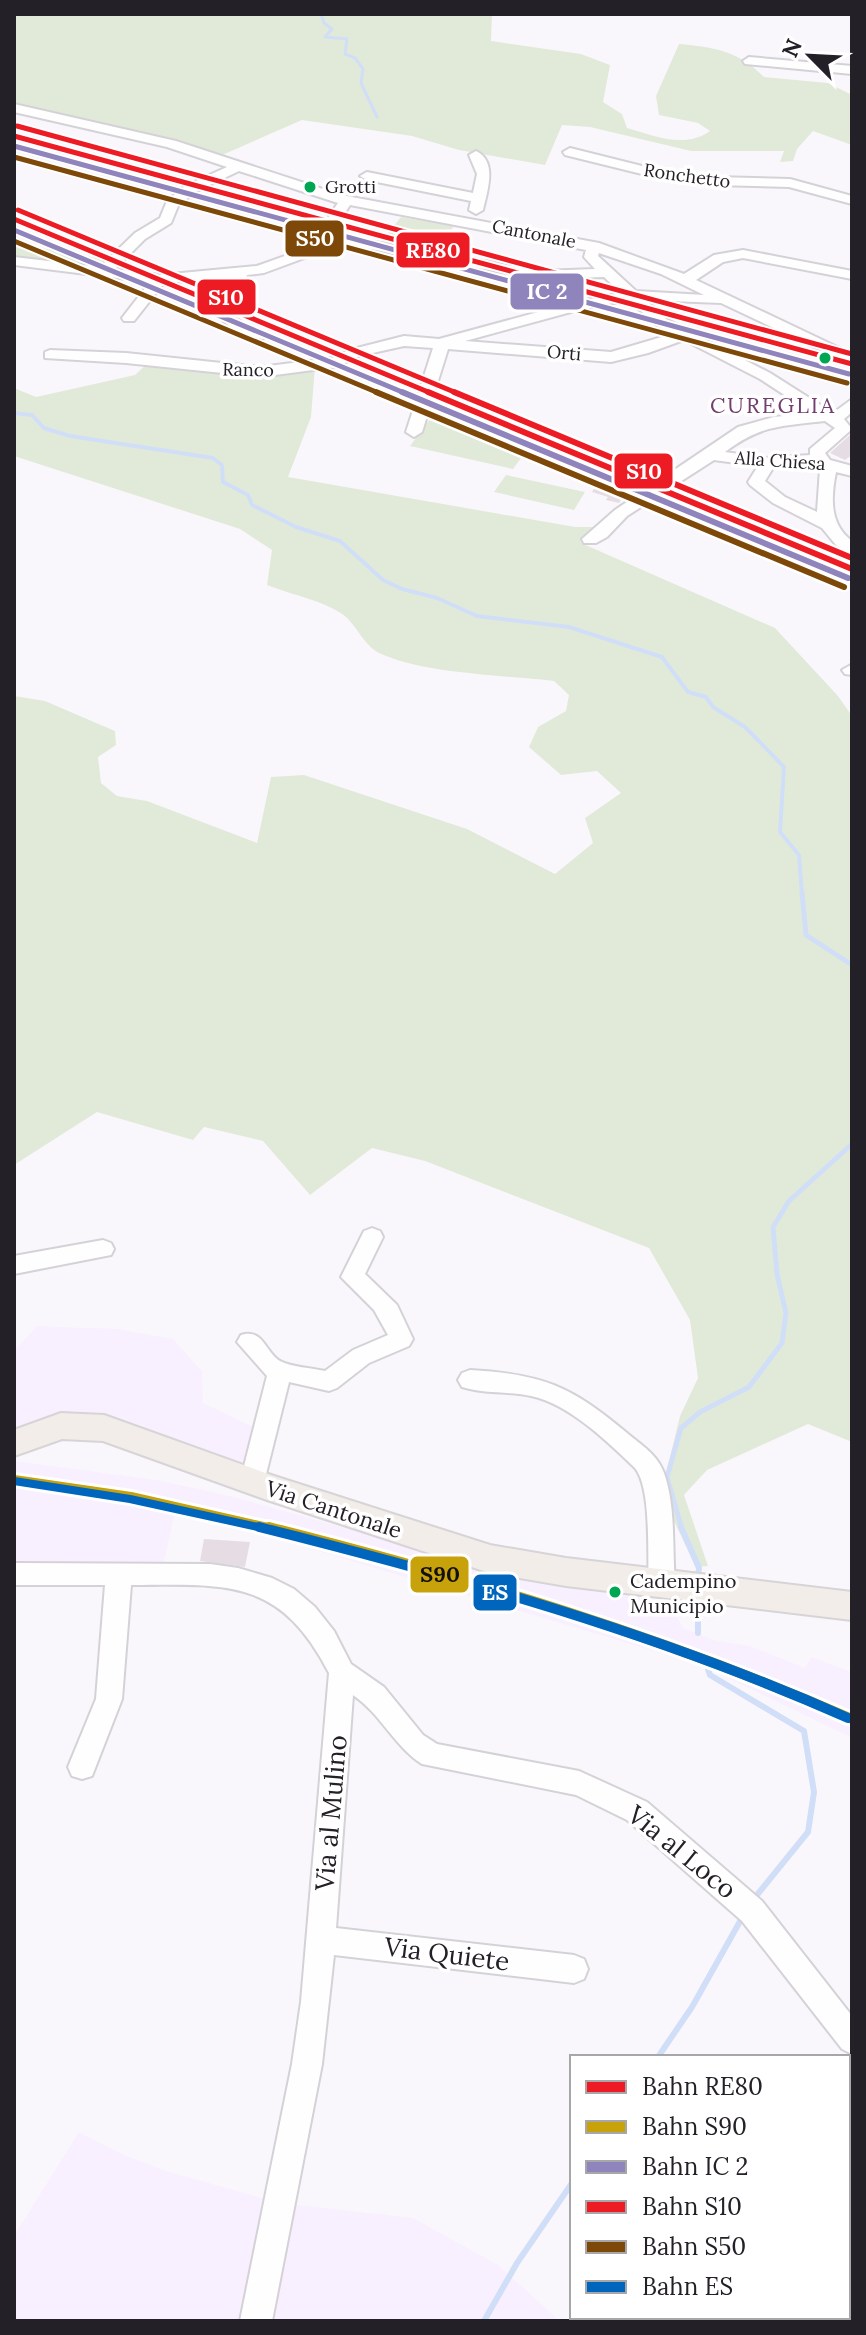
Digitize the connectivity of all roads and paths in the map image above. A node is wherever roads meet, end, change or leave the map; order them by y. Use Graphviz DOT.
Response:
graph roads {
  1 [pos="749,61"];
  2 [pos="852,70"];
  3 [pos="14,108"];
  4 [pos="570,152"];
  5 [pos="476,155"];
  6 [pos="237,167"];
  7 [pos="367,176"];
  8 [pos="479,198"];
  9 [pos="347,200"];
  10 [pos="852,200"];
  11 [pos="472,223"];
  12 [pos="341,240"];
  13 [pos="594,246"];
  14 [pos="14,261"];
  15 [pos="241,272"];
  16 [pos="604,273"];
  17 [pos="102,274"];
  18 [pos="852,275"];
  19 [pos="160,279"];
  20 [pos="685,280"];
  21 [pos="632,295"];
  22 [pos="724,300"];
  23 [pos="129,318"];
  24 [pos="682,335"];
  25 [pos="258,336"];
  26 [pos="442,343"];
  27 [pos="50,355"];
  28 [pos="848,359"];
  29 [pos="851,376"];
  30 [pos="852,407"];
  31 [pos="831,417"];
  32 [pos="414,432"];
  33 [pos="711,455"];
  34 [pos="824,462"];
  35 [pos="768,463"];
  36 [pos="852,471"];
  37 [pos="828,524"];
  38 [pos="590,539"];
  39 [pos="852,549"];
  40 [pos="372,1237"];
  41 [pos="103,1249"];
  42 [pos="14,1265"];
  43 [pos="249,1342"];
  44 [pos="280,1372"];
  45 [pos="470,1380"];
  46 [pos="14,1443"];
  47 [pos="252,1482"];
  48 [pos="14,1574"];
  49 [pos="119,1574"];
  50 [pos="683,1586"];
  51 [pos="852,1606"];
  52 [pos="342,1672"];
  53 [pos="82,1767"];
  54 [pos="321,1940"];
  55 [pos="574,1969"];
  56 [pos="849,2032"];
  57 [pos="256,2321"];
  1 -- 2 [label="street"];
  3 -- 6 [label="street, Cantonale"];
  4 -- 10 [label="street, Ronchetto"];
  5 -- 8 [label="street"];
  6 -- 9 [label="street, Cantonale"];
  6 -- 17 [label="street"];
  7 -- 8 [label="street"];
  8 -- 11 [label="street"];
  9 -- 11 [label="street, Cantonale"];
  9 -- 12 [label="street"];
  11 -- 13 [label="street, Cantonale"];
  12 -- 15 [label="street"];
  12 -- 16 [label="street"];
  13 -- 16 [label="street"];
  13 -- 20 [label="street, Cantonale"];
  14 -- 17 [label="street"];
  15 -- 19 [label="street"];
  15 -- 25 [label="street"];
  16 -- 21 [label="street"];
  17 -- 19 [label="street"];
  18 -- 20 [label="street"];
  19 -- 23 [label="street"];
  20 -- 22 [label="street, Cantonale"];
  21 -- 22 [label="street"];
  21 -- 24 [label="street"];
  21 -- 26 [label="street"];
  22 -- 28 [label="street, Cantonale"];
  24 -- 26 [label="street, Orti"];
  24 -- 31 [label="street"];
  26 -- 27 [label="street, Ranco"];
  26 -- 32 [label="street"];
  28 -- 29 [label="street"];
  30 -- 31 [label="street"];
  31 -- 33 [label="street"];
  31 -- 34 [label="street"];
  33 -- 35 [label="street, Alla Chiesa"];
  33 -- 38 [label="street, Alla Chiesa"];
  34 -- 35 [label="street, Alla Chiesa"];
  34 -- 36 [label="street, Alla Chiesa"];
  34 -- 37 [label="street"];
  35 -- 37 [label="street"];
  37 -- 39 [label="street"];
  40 -- 44 [label="street"];
  41 -- 42 [label="street"];
  43 -- 44 [label="street"];
  44 -- 47 [label="street"];
  45 -- 50 [label="street"];
  46 -- 47 [label="main road, Via Cantonale"];
  47 -- 50 [label="main road, Via Cantonale"];
  48 -- 49 [label="street"];
  49 -- 52 [label="street"];
  49 -- 53 [label="street"];
  50 -- 51 [label="main road, Via Cantonale"];
  52 -- 54 [label="street, Via al Mulino"];
  52 -- 56 [label="street, Via al Loco"];
  54 -- 55 [label="street, Via Quiete"];
  54 -- 57 [label="street, Via al Mulino"];
}
